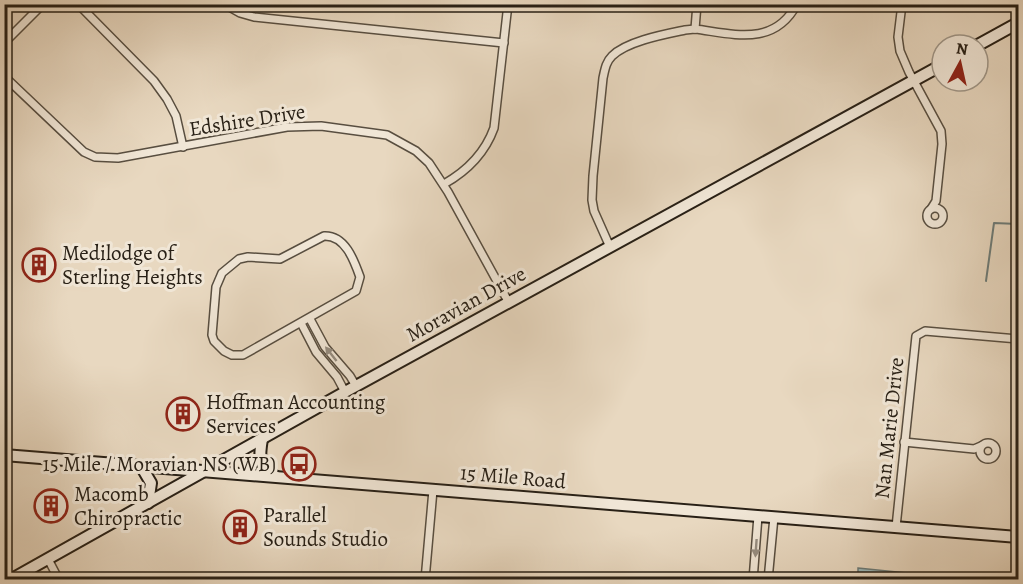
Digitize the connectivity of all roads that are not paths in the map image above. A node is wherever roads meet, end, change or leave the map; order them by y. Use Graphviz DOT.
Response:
graph roads {
  1 [pos="43,4"];
  2 [pos="78,4"];
  3 [pos="224,4"];
  4 [pos="508,4"];
  5 [pos="697,4"];
  6 [pos="796,4"];
  7 [pos="902,4"];
  8 [pos="1018,23"];
  9 [pos="695,29"];
  10 [pos="990,38"];
  11 [pos="4,43"];
  12 [pos="504,43"];
  13 [pos="930,71"];
  14 [pos="4,76"];
  15 [pos="914,80"];
  16 [pos="183,147"];
  17 [pos="444,184"];
  18 [pos="936,201"];
  19 [pos="931,209"];
  20 [pos="941,210"];
  21 [pos="610,247"];
  22 [pos="509,303"];
  23 [pos="310,319"];
  24 [pos="301,323"];
  25 [pos="1018,339"];
  26 [pos="356,386"];
  27 [pos="345,392"];
  28 [pos="262,439"];
  29 [pos="904,442"];
  30 [pos="978,449"];
  31 [pos="4,455"];
  32 [pos="141,466"];
  33 [pos="205,471"];
  34 [pos="278,477"];
  35 [pos="433,490"];
  36 [pos="148,503"];
  37 [pos="758,516"];
  38 [pos="774,517"];
  39 [pos="896,527"];
  40 [pos="1018,537"];
  41 [pos="48,559"];
  42 [pos="10,579"];
  43 [pos="59,579"];
  44 [pos="424,579"];
  45 [pos="753,579"];
  46 [pos="768,579"];
  1 -- 11 [label="street"];
  2 -- 16 [label="street"];
  3 -- 12 [label="street"];
  4 -- 12 [label="street"];
  5 -- 9 [label="street"];
  6 -- 9 [label="street"];
  7 -- 15 [label="street"];
  8 -- 10 [label="street"];
  9 -- 21 [label="street"];
  12 -- 17 [label="street"];
  13 -- 15 [label="street, Moravian Drive"];
  14 -- 16 [label="street, Edshire Drive"];
  15 -- 18 [label="street"];
  15 -- 21 [label="street, Moravian Drive"];
  16 -- 17 [label="street, Edshire Drive"];
  17 -- 22 [label="street, Edshire Drive"];
  18 -- 19 [label="street"];
  18 -- 20 [label="street"];
  19 -- 20 [label="street"];
  19 -- 20 [label="street"];
  21 -- 22 [label="street, Moravian Drive"];
  22 -- 26 [label="street, Moravian Drive"];
  23 -- 24 [label="street"];
  23 -- 24 [label="street"];
  26 -- 23 [label="street, one-way"];
  24 -- 27 [label="street"];
  25 -- 29 [label="street, Nan Marie Drive"];
  26 -- 27 [label="street, Moravian Drive"];
  27 -- 28 [label="street, Moravian Drive"];
  28 -- 33 [label="street, Moravian Drive"];
  28 -- 34 [label="street"];
  29 -- 30 [label="street"];
  29 -- 39 [label="street, Nan Marie Drive"];
  31 -- 32 [label="street, 15 Mile Road"];
  32 -- 33 [label="street, 15 Mile Road"];
  32 -- 36 [label="street"];
  33 -- 34 [label="street, 15 Mile Road"];
  33 -- 36 [label="street, Moravian Drive"];
  34 -- 35 [label="street, 15 Mile Road"];
  35 -- 37 [label="street, 15 Mile Road"];
  35 -- 44 [label="street"];
  36 -- 41 [label="street, Moravian Drive"];
  37 -- 38 [label="street, 15 Mile Road"];
  37 -- 45 [label="street, one-way"];
  38 -- 39 [label="street, 15 Mile Road"];
  38 -- 46 [label="street"];
  39 -- 40 [label="street, 15 Mile Road"];
  41 -- 42 [label="street, Moravian Drive"];
  41 -- 43 [label="street"];
}
